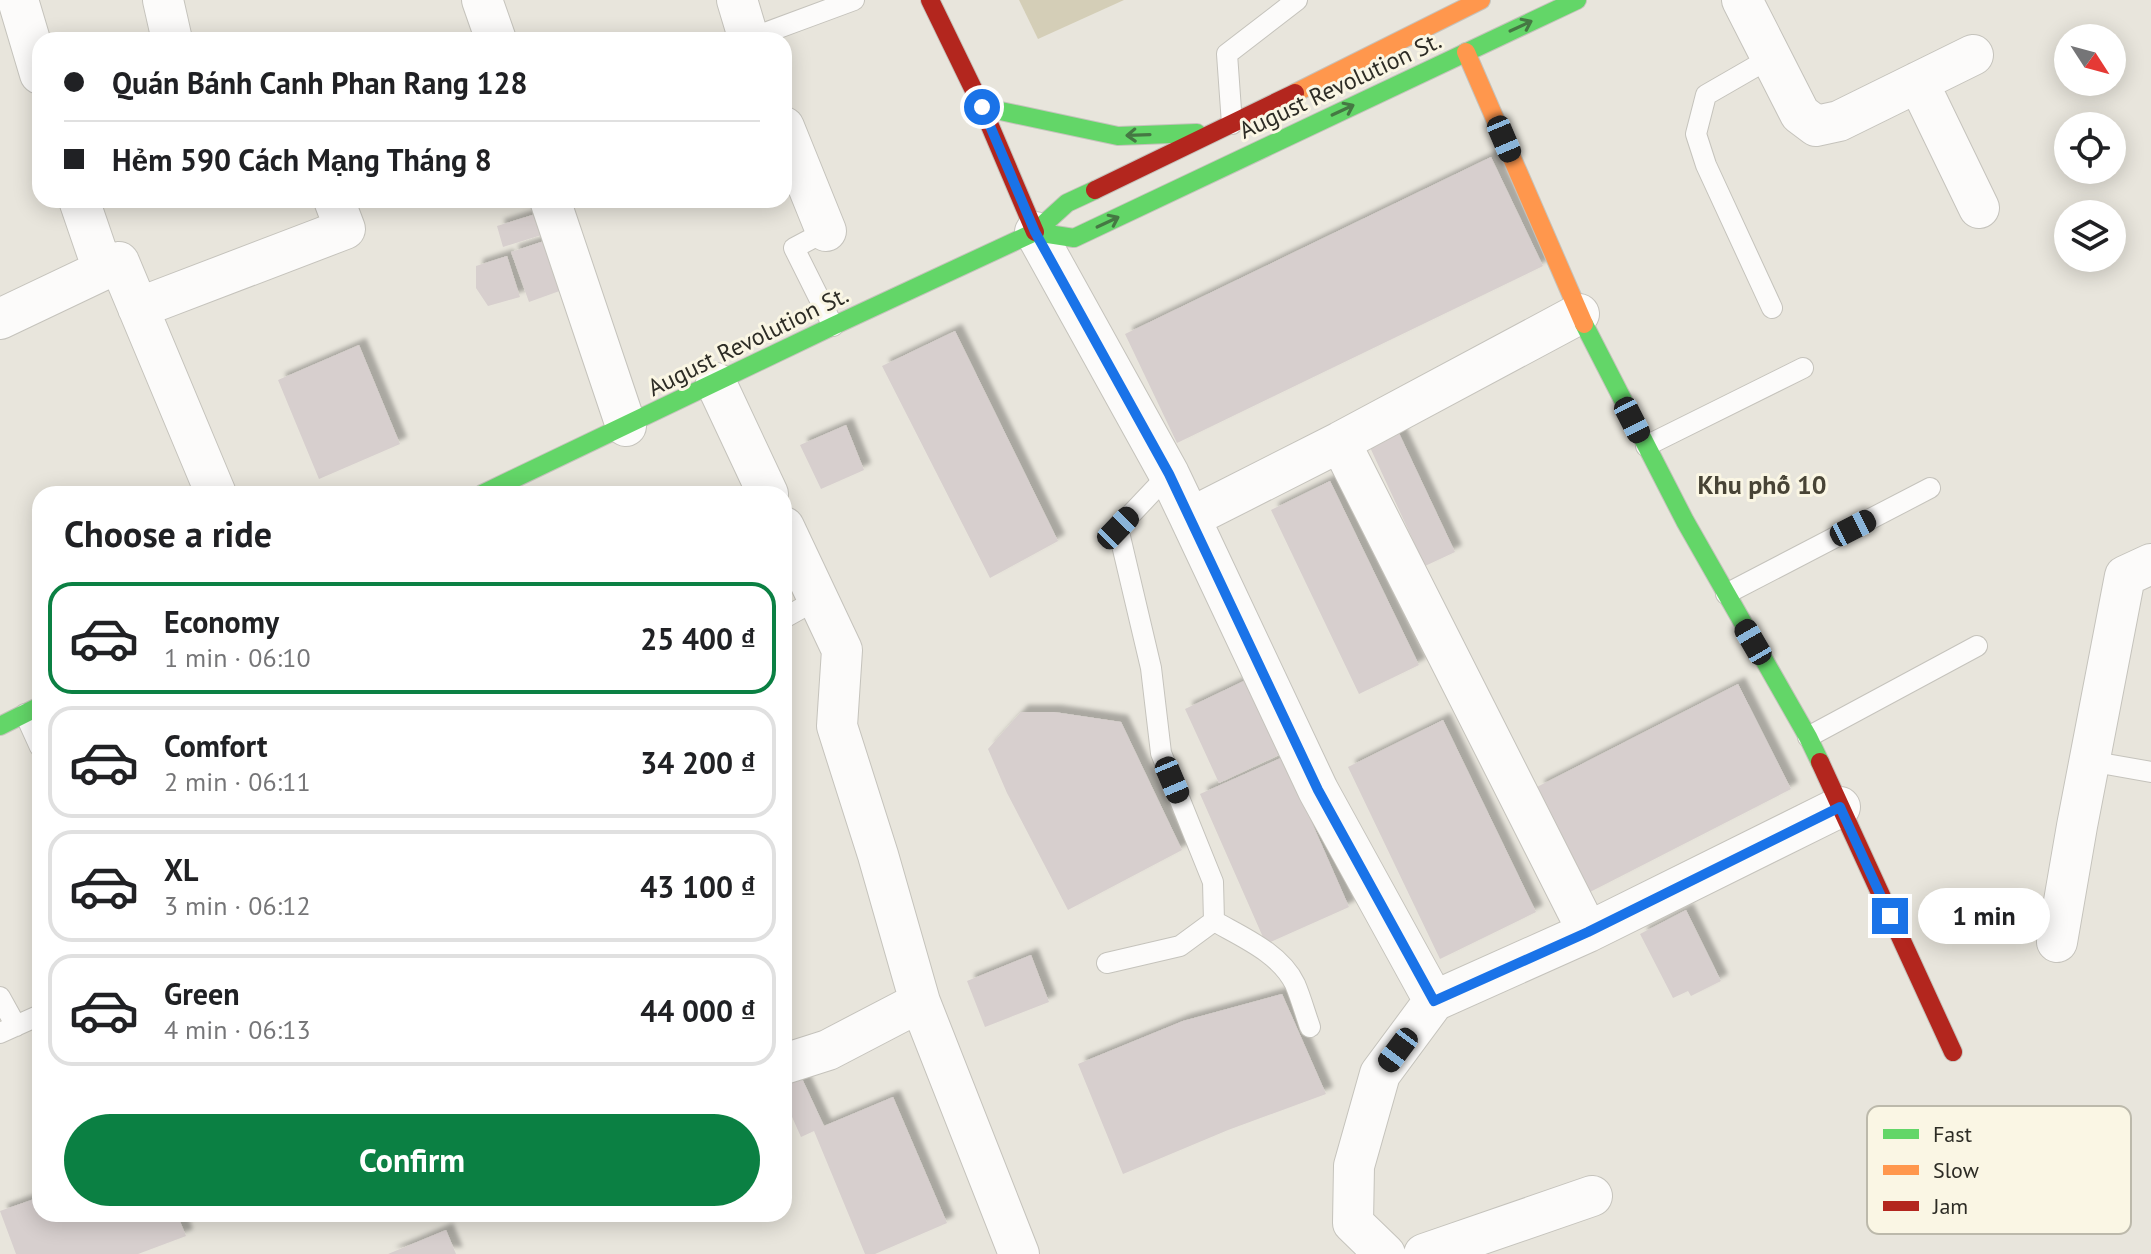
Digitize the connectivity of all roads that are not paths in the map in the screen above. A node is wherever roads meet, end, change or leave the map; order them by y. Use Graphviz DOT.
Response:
graph roads {
  1 [pos="163,0"];
  2 [pos="482,0"];
  3 [pos="737,0"];
  4 [pos="854,0"];
  5 [pos="930,0"];
  6 [pos="1297,0"];
  7 [pos="1481,0"];
  8 [pos="1577,0"];
  9 [pos="1742,0"];
  10 [pos="17,2"];
  11 [pos="170,32"];
  12 [pos="493,32"];
  13 [pos="746,32"];
  14 [pos="769,32"];
  15 [pos="32,49"];
  16 [pos="1466,52"];
  17 [pos="1973,55"];
  18 [pos="1772,57"];
  19 [pos="1918,82"];
  20 [pos="982,107"];
  21 [pos="1224,128"];
  22 [pos="792,147"];
  23 [pos="82,208"];
  24 [pos="337,208"];
  25 [pos="553,208"];
  26 [pos="1979,208"];
  27 [pos="826,231"];
  28 [pos="1035,232"];
  29 [pos="103,270"];
  30 [pos="138,308"];
  31 [pos="1772,308"];
  32 [pos="1579,314"];
  33 [pos="0,319"];
  34 [pos="833,326"];
  35 [pos="1803,368"];
  36 [pos="716,383"];
  37 [pos="626,426"];
  38 [pos="1340,442"];
  39 [pos="1646,446"];
  40 [pos="1169,474"];
  41 [pos="213,486"];
  42 [pos="499,486"];
  43 [pos="764,486"];
  44 [pos="1930,488"];
  45 [pos="1190,518"];
  46 [pos="2151,564"];
  47 [pos="792,566"];
  48 [pos="1726,594"];
  49 [pos="801,609"];
  50 [pos="1977,646"];
  51 [pos="32,710"];
  52 [pos="0,726"];
  53 [pos="1808,737"];
  54 [pos="2089,761"];
  55 [pos="2151,772"];
  56 [pos="1840,807"];
  57 [pos="1214,921"];
  58 [pos="1588,932"];
  59 [pos="2057,942"];
  60 [pos="1107,963"];
  61 [pos="0,997"];
  62 [pos="1434,1001"];
  63 [pos="920,1002"];
  64 [pos="32,1018"];
  65 [pos="1310,1027"];
  66 [pos="8,1029"];
  67 [pos="1953,1052"];
  68 [pos="792,1061"];
  69 [pos="1592,1196"];
  70 [pos="1019,1254"];
  71 [pos="1385,1254"];
  72 [pos="1424,1254"];
  1 -- 11 [label="street"];
  2 -- 12 [label="street"];
  3 -- 13 [label="street"];
  4 -- 14 [label="lane"];
  5 -- 20 [label="main road"];
  6 -- 21 [label="lane"];
  7 -- 21 [label="main road, August Revolution St."];
  16 -- 8 [label="main road, August Revolution St., one-way"];
  9 -- 18 [label="street"];
  10 -- 15 [label="street"];
  28 -- 16 [label="main road, August Revolution St., one-way"];
  16 -- 32 [label="main road"];
  17 -- 19 [label="street"];
  18 -- 19 [label="street"];
  18 -- 31 [label="lane"];
  19 -- 26 [label="street"];
  21 -- 20 [label="main road, one-way"];
  20 -- 28 [label="main road"];
  21 -- 28 [label="main road, August Revolution St."];
  22 -- 27 [label="street"];
  23 -- 29 [label="street"];
  24 -- 30 [label="street"];
  25 -- 37 [label="street"];
  27 -- 34 [label="lane"];
  28 -- 34 [label="main road, August Revolution St."];
  28 -- 40 [label="street"];
  29 -- 30 [label="street"];
  29 -- 33 [label="street"];
  30 -- 41 [label="street"];
  32 -- 38 [label="street"];
  32 -- 39 [label="main road"];
  34 -- 36 [label="main road, August Revolution St."];
  35 -- 39 [label="lane"];
  36 -- 37 [label="main road, August Revolution St."];
  36 -- 43 [label="street"];
  37 -- 42 [label="main road, August Revolution St."];
  38 -- 45 [label="street"];
  38 -- 58 [label="street"];
  39 -- 48 [label="main road"];
  40 -- 45 [label="street"];
  40 -- 57 [label="lane"];
  44 -- 48 [label="lane"];
  45 -- 62 [label="street"];
  46 -- 54 [label="street"];
  47 -- 49 [label="street"];
  48 -- 53 [label="main road"];
  49 -- 63 [label="street"];
  50 -- 53 [label="lane"];
  51 -- 52 [label="main road"];
  53 -- 56 [label="main road"];
  54 -- 55 [label="lane"];
  54 -- 59 [label="street"];
  56 -- 58 [label="street"];
  56 -- 67 [label="main road"];
  57 -- 60 [label="lane"];
  57 -- 65 [label="lane"];
  58 -- 62 [label="street"];
  61 -- 66 [label="lane"];
  62 -- 71 [label="street"];
  63 -- 68 [label="street"];
  63 -- 70 [label="street"];
  64 -- 66 [label="lane"];
  69 -- 72 [label="street"];
}
